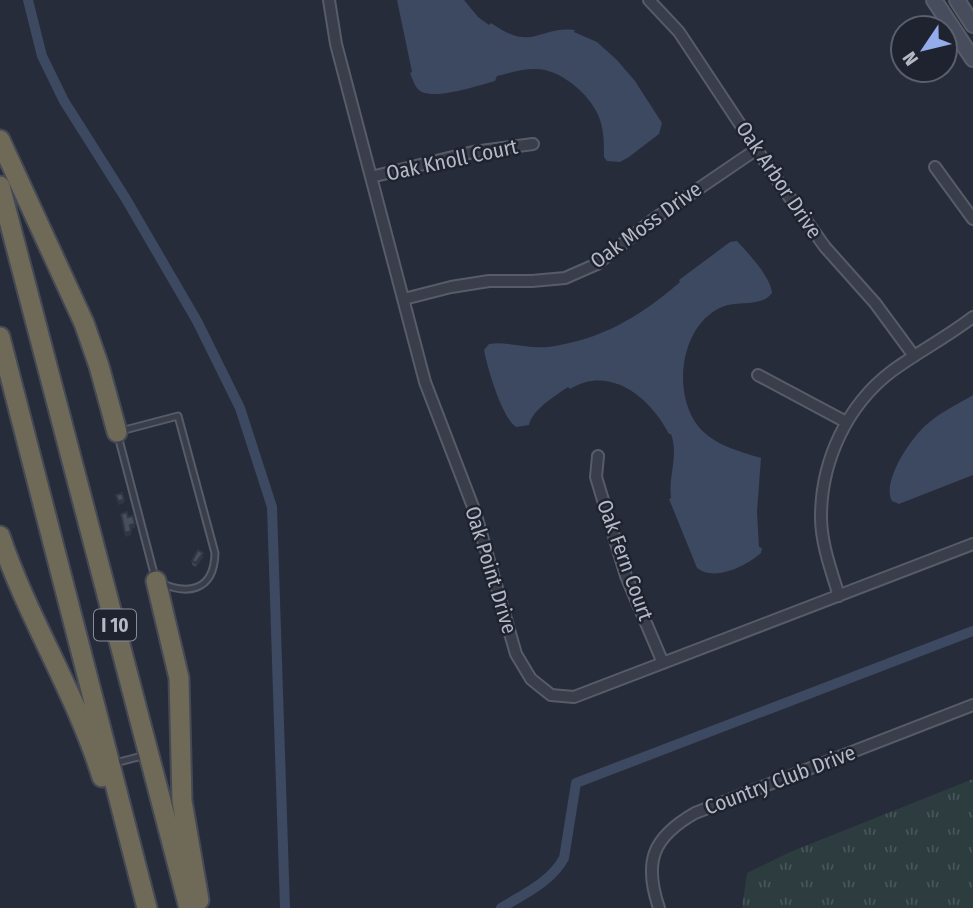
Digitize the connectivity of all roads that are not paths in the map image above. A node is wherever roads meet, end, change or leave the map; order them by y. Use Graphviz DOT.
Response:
graph roads {
  1 [pos="329,0"];
  2 [pos="649,0"];
  3 [pos="934,0"];
  4 [pos="957,0"];
  5 [pos="973,25"];
  6 [pos="973,59"];
  7 [pos="0,140"];
  8 [pos="533,144"];
  9 [pos="757,149"];
  10 [pos="935,167"];
  11 [pos="371,177"];
  12 [pos="0,186"];
  13 [pos="973,219"];
  14 [pos="404,299"];
  15 [pos="973,317"];
  16 [pos="0,337"];
  17 [pos="914,356"];
  18 [pos="758,375"];
  19 [pos="846,422"];
  20 [pos="117,432"];
  21 [pos="598,456"];
  22 [pos="0,536"];
  23 [pos="973,544"];
  24 [pos="156,581"];
  25 [pos="839,596"];
  26 [pos="663,663"];
  27 [pos="973,705"];
  28 [pos="149,754"];
  29 [pos="111,764"];
  30 [pos="144,908"];
  31 [pos="189,908"];
  32 [pos="201,908"];
  33 [pos="659,908"];
  1 -- 11 [label="street, Oak Point Drive"];
  2 -- 9 [label="street, Oak Arbor Drive"];
  3 -- 6 [label="street"];
  4 -- 5 [label="street"];
  7 -- 20 [label="highway"];
  8 -- 11 [label="street, Oak Knoll Court"];
  9 -- 14 [label="street, Oak Moss Drive"];
  9 -- 17 [label="street, Oak Arbor Drive"];
  10 -- 13 [label="street"];
  11 -- 14 [label="street, Oak Point Drive"];
  12 -- 28 [label="highway, I 10"];
  14 -- 26 [label="street, Oak Point Drive"];
  15 -- 17 [label="street"];
  16 -- 29 [label="highway, I 10"];
  17 -- 19 [label="street"];
  18 -- 19 [label="street"];
  19 -- 25 [label="street"];
  20 -- 24 [label="lane"];
  20 -- 24 [label="lane"];
  21 -- 26 [label="street, Oak Fern Court"];
  22 -- 30 [label="highway"];
  23 -- 25 [label="street, Oak Point Drive"];
  24 -- 32 [label="highway"];
  25 -- 26 [label="street, Oak Point Drive"];
  27 -- 33 [label="street, Country Club Drive"];
  28 -- 29 [label="lane"];
  28 -- 31 [label="highway, I 10"];
  29 -- 30 [label="highway, I 10"];
}
